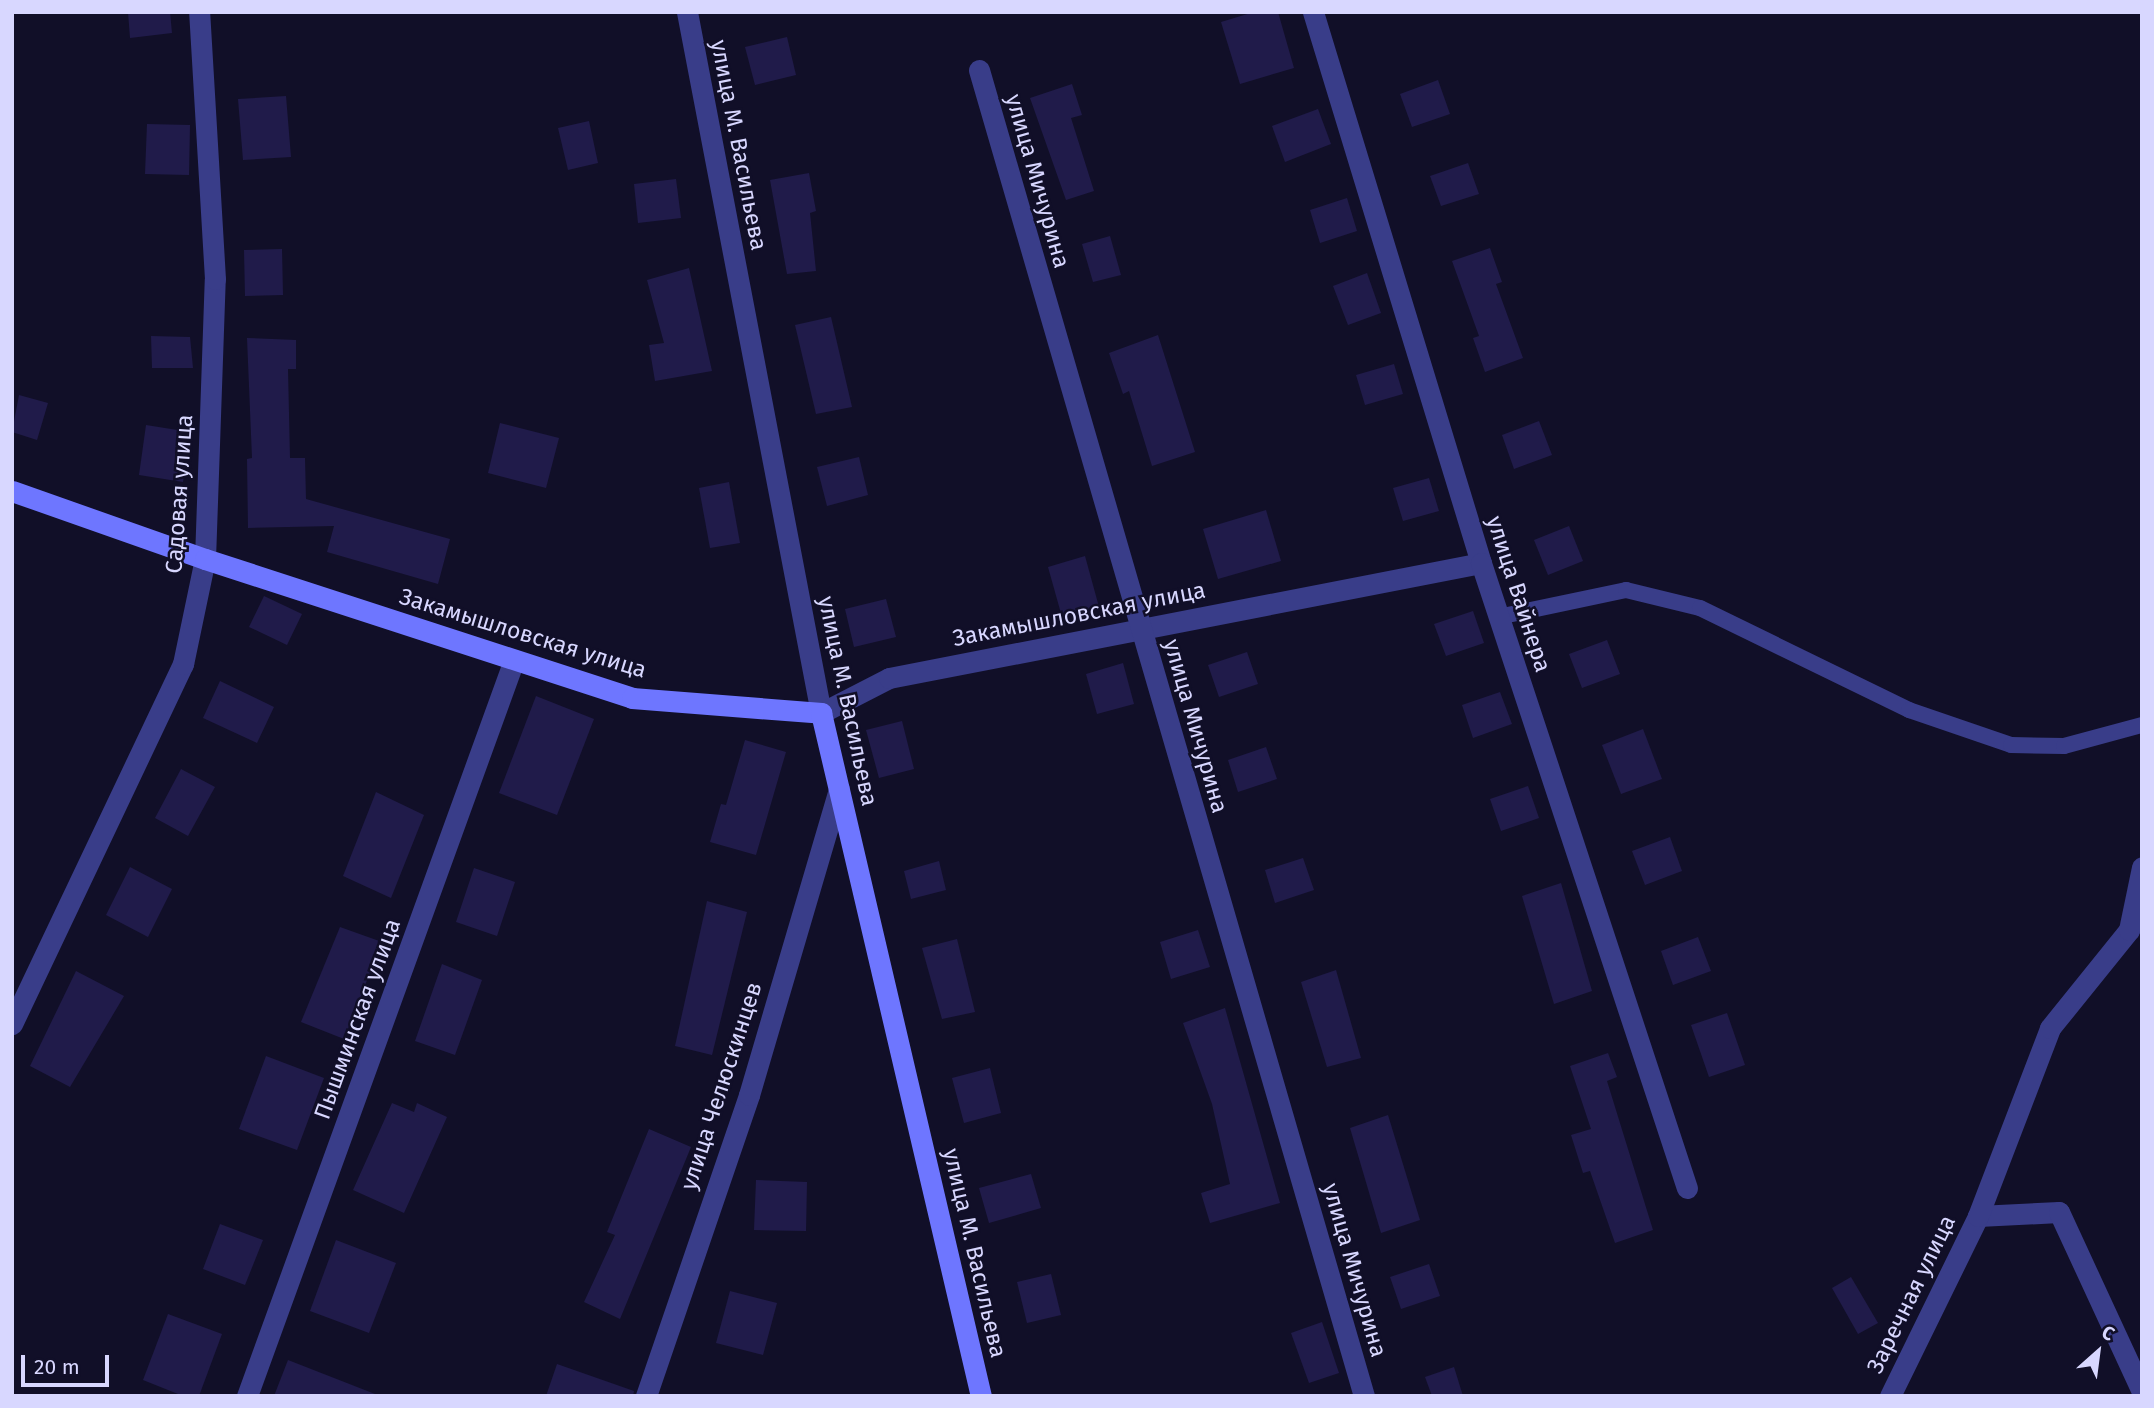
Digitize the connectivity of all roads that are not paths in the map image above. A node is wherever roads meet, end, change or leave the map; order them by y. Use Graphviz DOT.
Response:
graph roads {
  1 [pos="199,12"];
  2 [pos="687,12"];
  3 [pos="1313,12"];
  4 [pos="979,70"];
  5 [pos="12,491"];
  6 [pos="205,559"];
  7 [pos="1481,563"];
  8 [pos="1499,617"];
  9 [pos="1140,629"];
  10 [pos="514,660"];
  11 [pos="821,713"];
  12 [pos="2142,725"];
  13 [pos="839,789"];
  14 [pos="2142,867"];
  15 [pos="12,1024"];
  16 [pos="1687,1188"];
  17 [pos="1978,1216"];
  18 [pos="2142,1392"];
  19 [pos="247,1396"];
  20 [pos="646,1396"];
  21 [pos="981,1396"];
  22 [pos="1364,1396"];
  23 [pos="1890,1396"];
  1 -- 6 [label="street, Садовая улица"];
  2 -- 11 [label="street, улица М. Васильева"];
  3 -- 7 [label="street, улица Вайнера"];
  4 -- 9 [label="street, улица Мичурина"];
  5 -- 6 [label="street, Закамышловская улица"];
  6 -- 10 [label="street, Закамышловская улица"];
  6 -- 15 [label="street, Садовая улица"];
  7 -- 8 [label="street, улица Вайнера"];
  7 -- 9 [label="street, Закамышловская улица"];
  8 -- 12 [label="lane"];
  8 -- 16 [label="street, улица Вайнера"];
  9 -- 11 [label="street, Закамышловская улица"];
  9 -- 22 [label="street, улица Мичурина"];
  10 -- 11 [label="street, Закамышловская улица"];
  10 -- 19 [label="street, Пышминская улица"];
  11 -- 13 [label="street, улица М. Васильева"];
  13 -- 20 [label="street, улица Челюскинцев"];
  13 -- 21 [label="street, улица М. Васильева"];
  14 -- 17 [label="street, Заречная улица"];
  17 -- 18 [label="street"];
  17 -- 23 [label="street, Заречная улица"];
}
